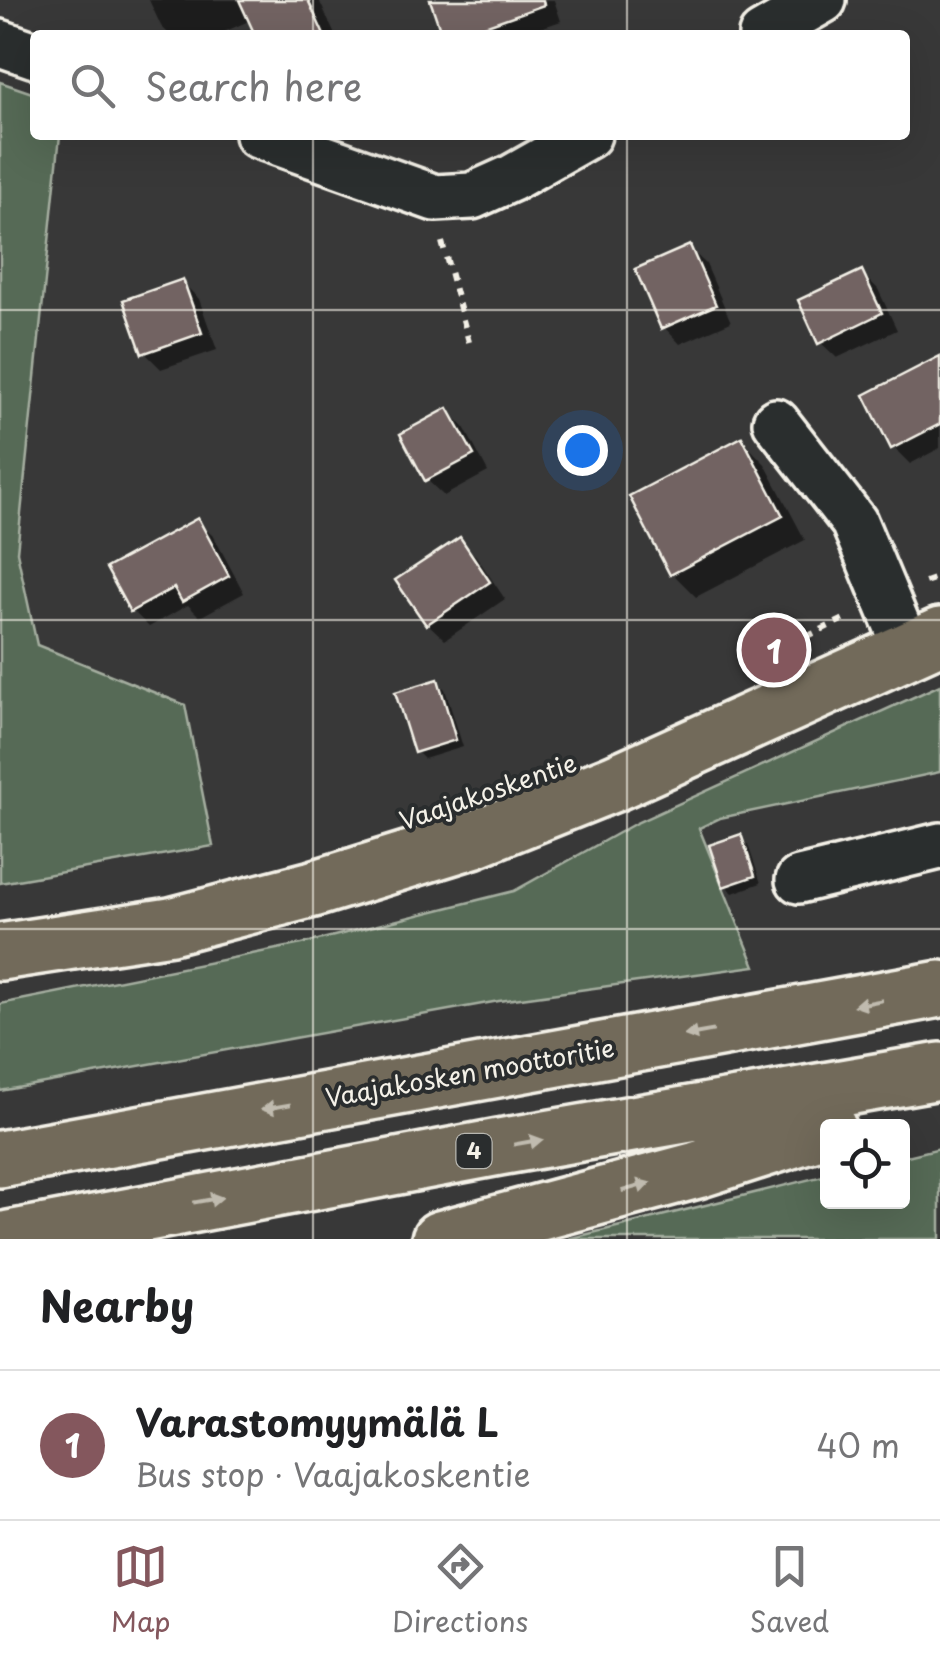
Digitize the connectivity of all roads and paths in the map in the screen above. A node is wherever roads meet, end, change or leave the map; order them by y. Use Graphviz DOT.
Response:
graph roads {
  1 [pos="824,0"];
  2 [pos="771,30"];
  3 [pos="0,43"];
  4 [pos="30,54"];
  5 [pos="272,140"];
  6 [pos="579,140"];
  7 [pos="442,246"];
  8 [pos="469,342"];
  9 [pos="776,422"];
  10 [pos="940,577"];
  11 [pos="887,600"];
  12 [pos="928,639"];
  13 [pos="744,666"];
  14 [pos="940,846"];
  15 [pos="799,880"];
  16 [pos="0,952"];
  17 [pos="940,989"];
  18 [pos="940,1072"];
  19 [pos="845,1119"];
  20 [pos="820,1130"];
  21 [pos="0,1158"];
  22 [pos="9,1239"];
  23 [pos="440,1239"];
  1 -- 2 [label="street"];
  3 -- 4 [label="street"];
  5 -- 6 [label="street"];
  7 -- 8 [label="path"];
  9 -- 11 [label="street"];
  10 -- 11 [label="path"];
  11 -- 12 [label="street"];
  11 -- 13 [label="path"];
  12 -- 16 [label="main road, Vaajakoskentie"];
  14 -- 15 [label="street"];
  17 -- 21 [label="main road, Vaajakosken moottoritie, one-way"];
  18 -- 19 [label="main road"];
  22 -- 18 [label="main road, 4, one-way"];
  23 -- 20 [label="main road, one-way"];
}
